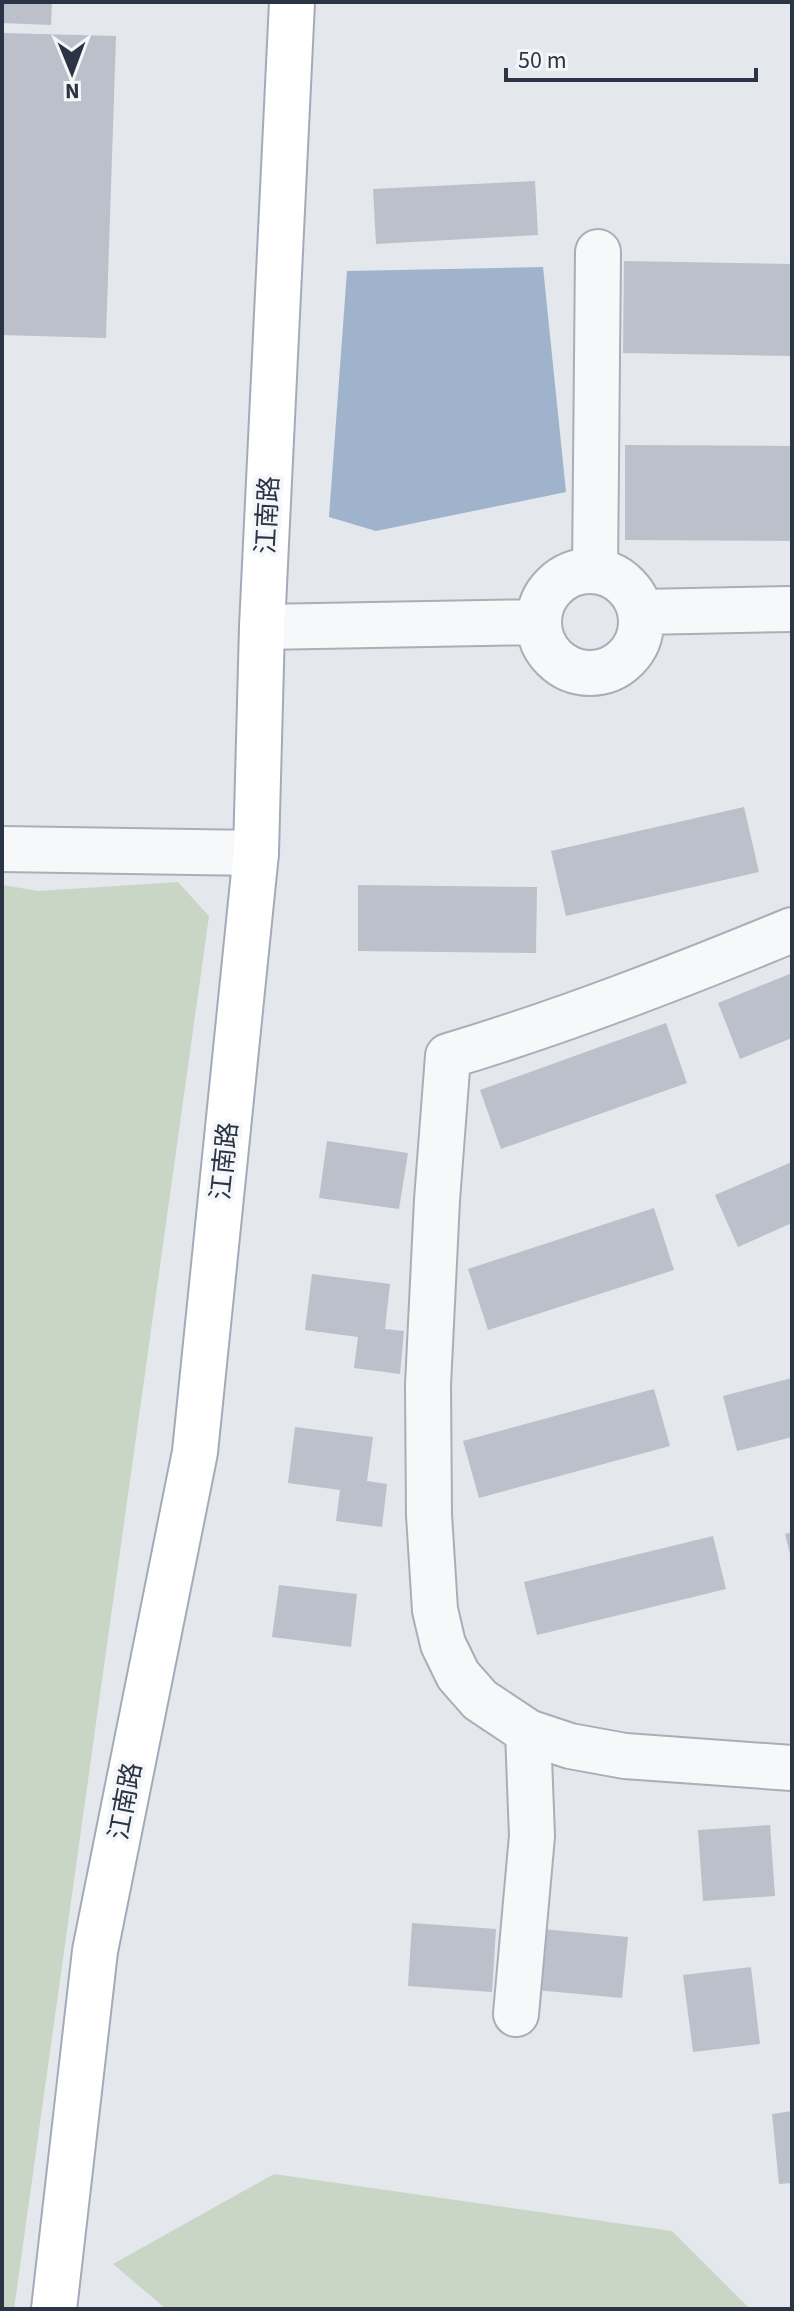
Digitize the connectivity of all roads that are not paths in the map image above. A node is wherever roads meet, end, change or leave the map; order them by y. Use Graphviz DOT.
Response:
graph roads {
  1 [pos="292,2"];
  2 [pos="598,252"];
  3 [pos="595,571"];
  4 [pos="792,609"];
  5 [pos="640,612"];
  6 [pos="539,622"];
  7 [pos="262,627"];
  8 [pos="2,849"];
  9 [pos="256,853"];
  10 [pos="792,930"];
  11 [pos="528,1732"];
  12 [pos="792,1768"];
  13 [pos="516,2014"];
  14 [pos="63,2302"];
  1 -- 7 [label="main road, 江南路"];
  2 -- 3 [label="street"];
  3 -- 5 [label="street"];
  3 -- 6 [label="street"];
  4 -- 5 [label="street"];
  5 -- 6 [label="street"];
  6 -- 7 [label="street"];
  7 -- 9 [label="main road, 江南路"];
  8 -- 9 [label="street"];
  9 -- 14 [label="main road, 江南路"];
  10 -- 11 [label="street"];
  11 -- 12 [label="street"];
  11 -- 13 [label="street"];
}
